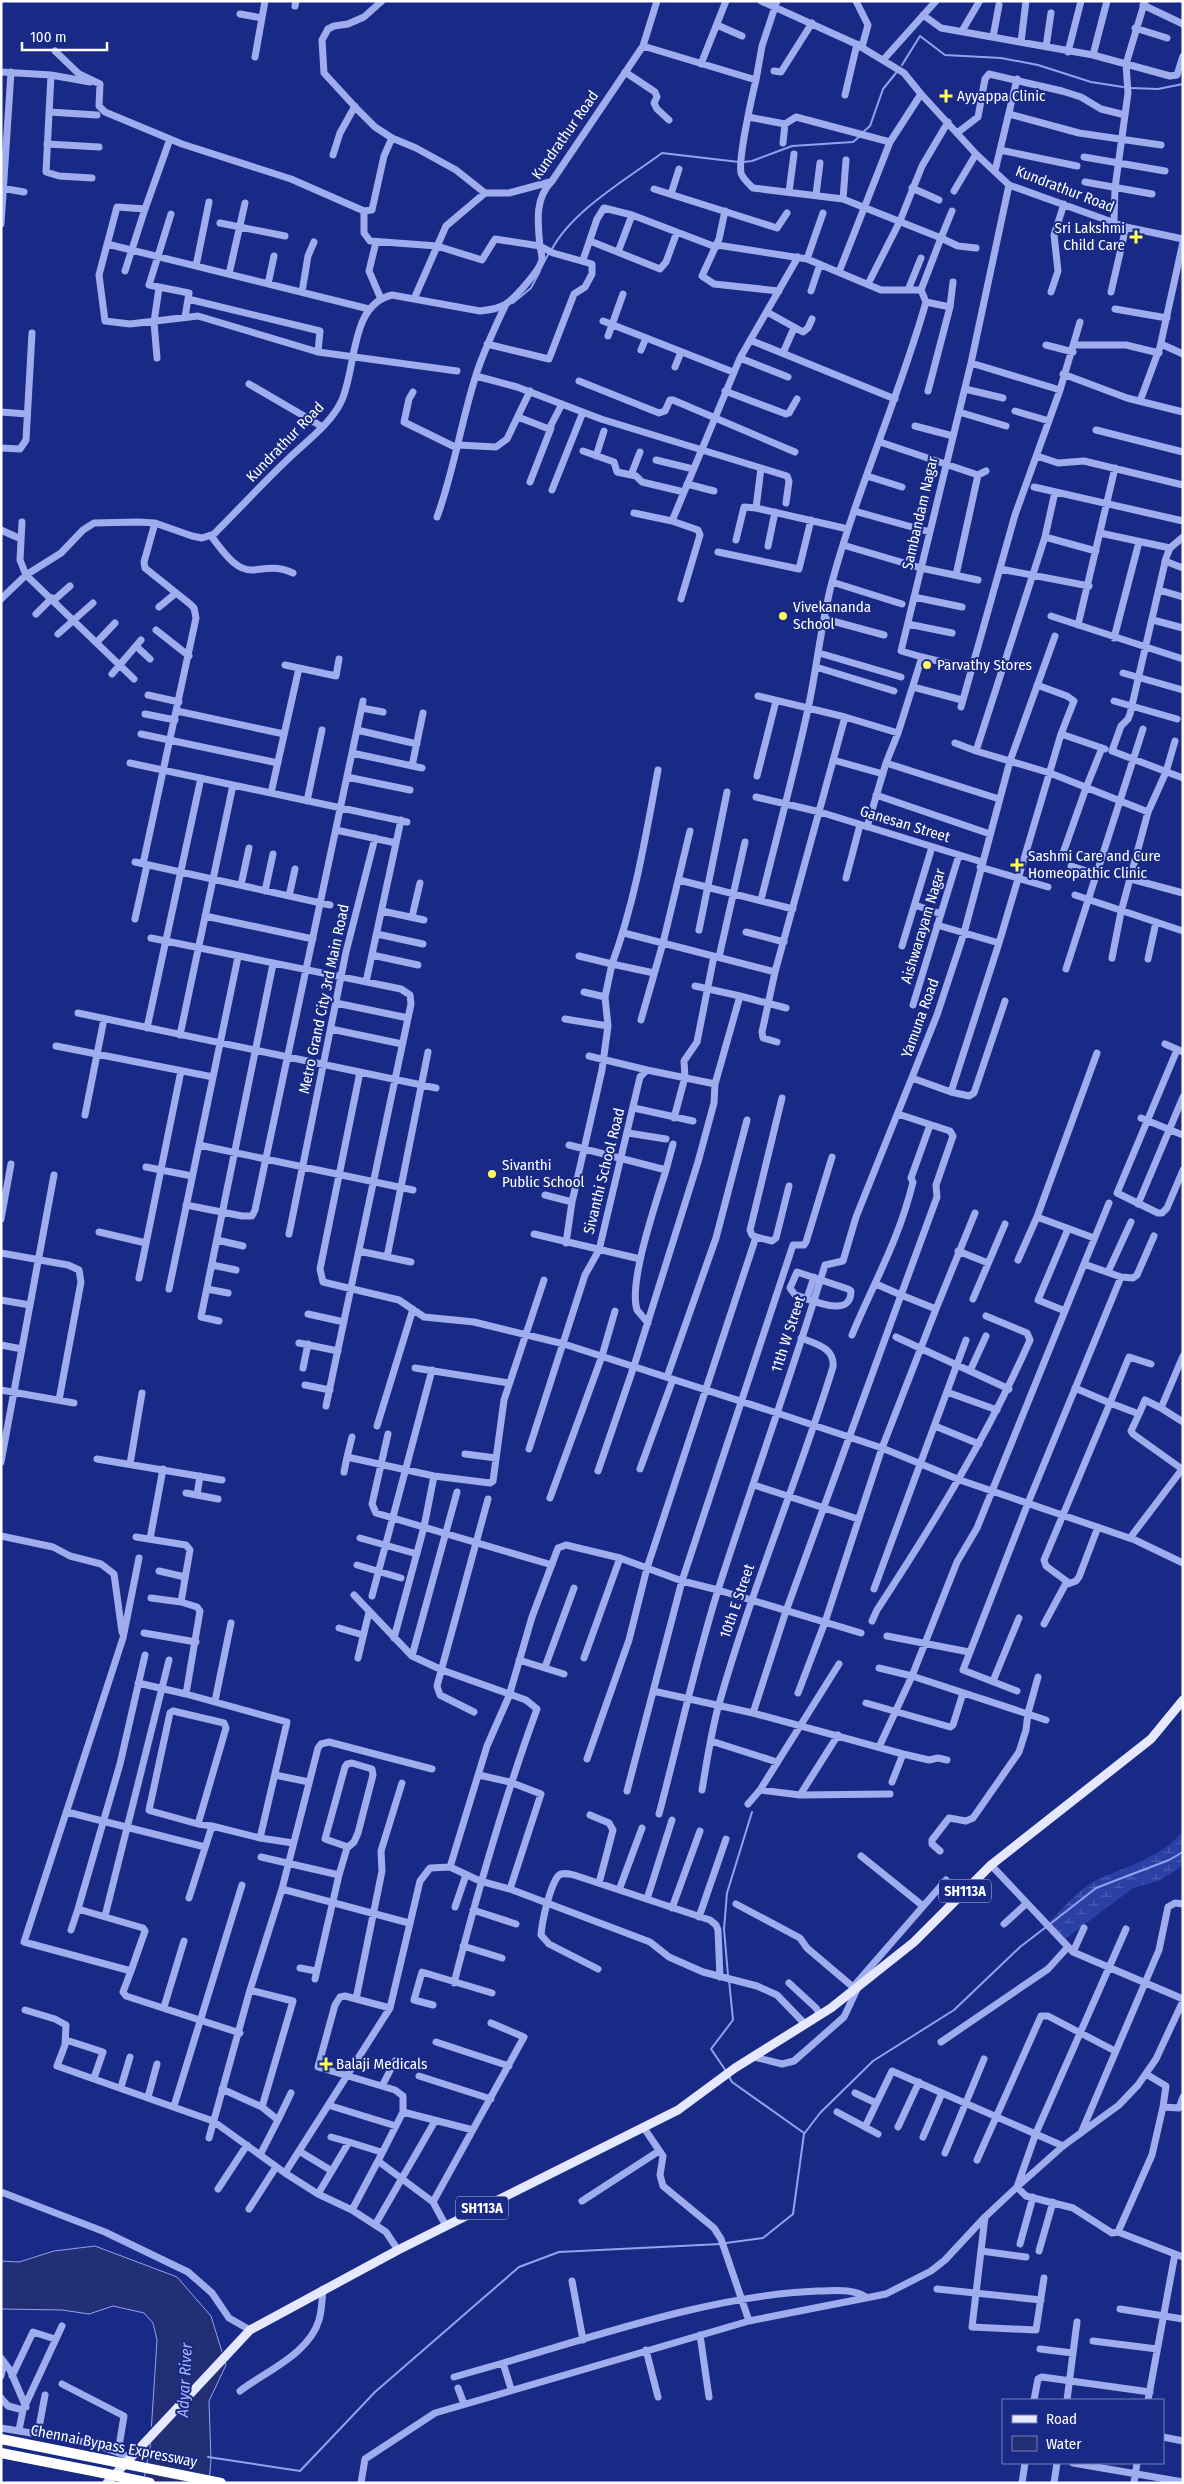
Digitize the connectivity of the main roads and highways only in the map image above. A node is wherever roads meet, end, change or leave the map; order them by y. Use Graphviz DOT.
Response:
graph roads {
  1 [pos="1183,1700"];
  2 [pos="1,2439"];
  3 [pos="1,2453"];
  4 [pos="105,2478"];
  5 [pos="150,2483"];
  6 [pos="221,2483"];
  1 -- 4 [label="main road, SH113A"];
  2 -- 6 [label="highway, Chennai Bypass Expressway, bridge"];
  3 -- 4 [label="highway, Chennai Bypass Expressway"];
  4 -- 5 [label="highway, Chennai Bypass Expressway, bridge"];
}
